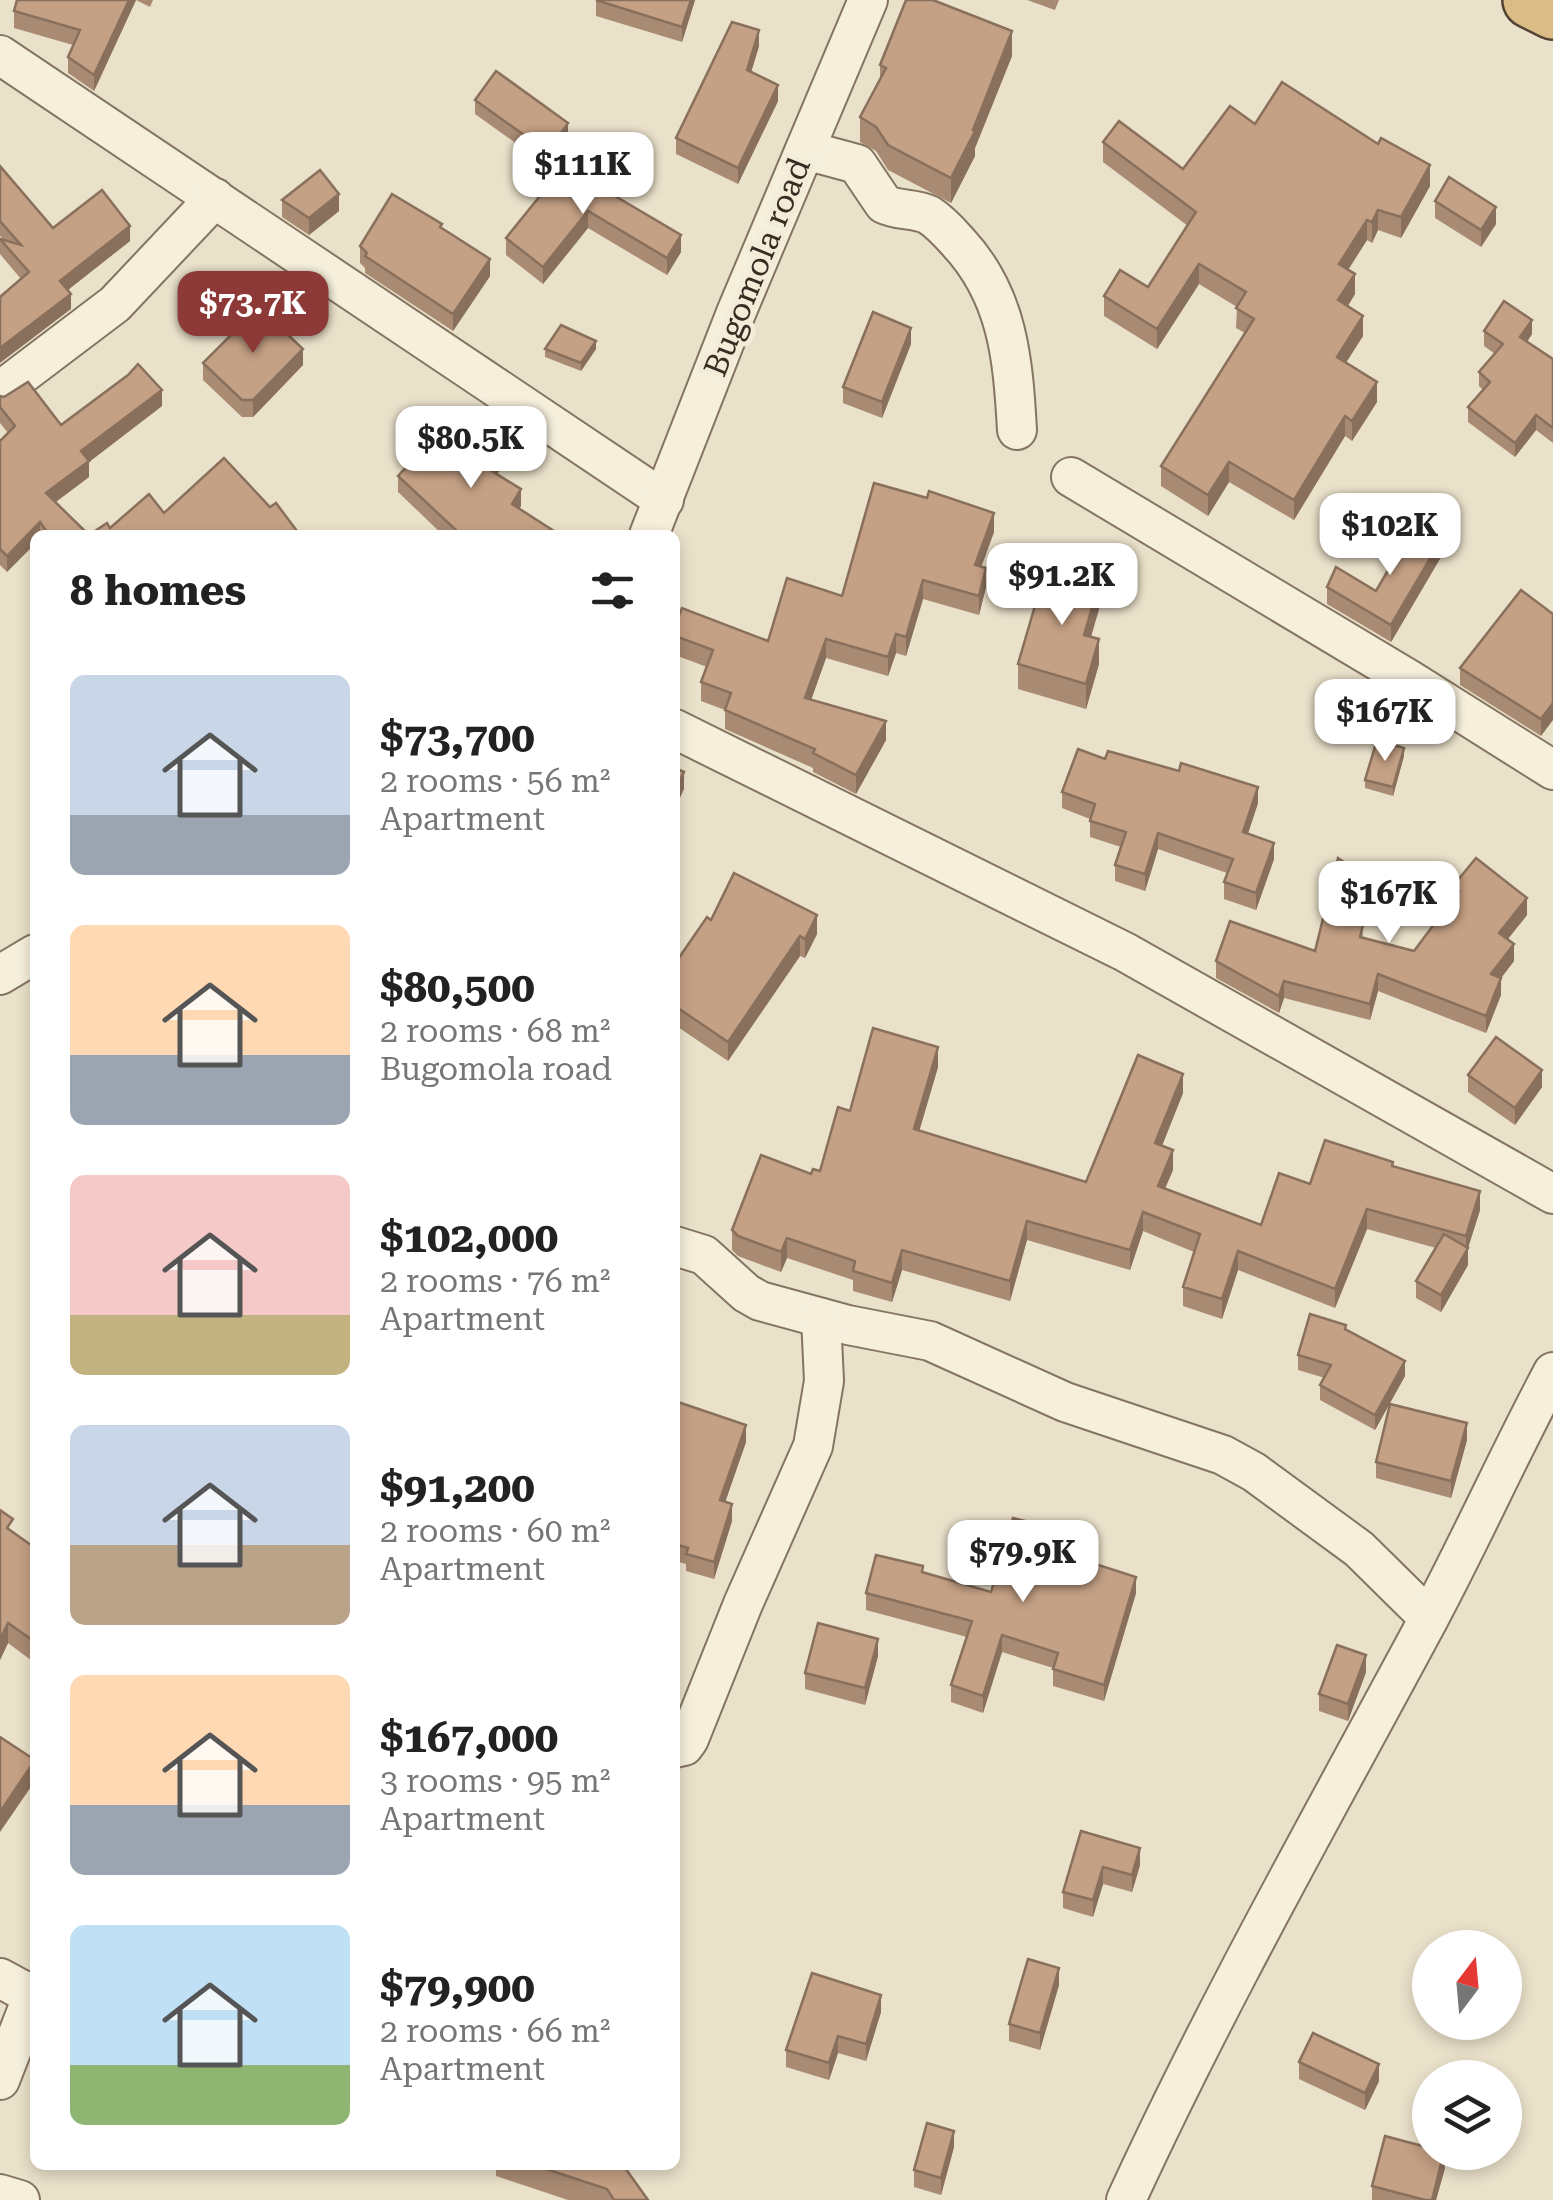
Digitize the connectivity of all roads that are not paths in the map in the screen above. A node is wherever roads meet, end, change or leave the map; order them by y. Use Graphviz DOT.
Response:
graph roads {
  1 [pos="868,0"];
  2 [pos="1531,0"];
  3 [pos="1553,11"];
  4 [pos="0,55"];
  5 [pos="806,150"];
  6 [pos="215,198"];
  7 [pos="0,391"];
  8 [pos="1017,430"];
  9 [pos="1070,477"];
  10 [pos="664,500"];
  11 [pos="652,530"];
  12 [pos="680,730"];
  13 [pos="1553,770"];
  14 [pos="30,957"];
  15 [pos="0,975"];
  16 [pos="1553,1194"];
  17 [pos="680,1248"];
  18 [pos="821,1318"];
  19 [pos="1553,1372"];
  20 [pos="1429,1618"];
  21 [pos="680,1747"];
  22 [pos="23,1988"];
  23 [pos="0,2080"];
  24 [pos="0,2194"];
  25 [pos="20,2200"];
  26 [pos="1126,2200"];
  1 -- 5 [label="street, Bugomola road"];
  2 -- 3 [label="highway"];
  4 -- 6 [label="street"];
  5 -- 8 [label="street"];
  5 -- 10 [label="street, Bugomola road"];
  6 -- 7 [label="street"];
  6 -- 10 [label="street"];
  9 -- 13 [label="street"];
  10 -- 11 [label="street, Bugomola road"];
  12 -- 16 [label="street"];
  14 -- 15 [label="street"];
  17 -- 18 [label="street"];
  18 -- 20 [label="street"];
  18 -- 21 [label="street"];
  19 -- 20 [label="street"];
  20 -- 26 [label="street"];
  22 -- 23 [label="street"];
  24 -- 25 [label="street"];
}
